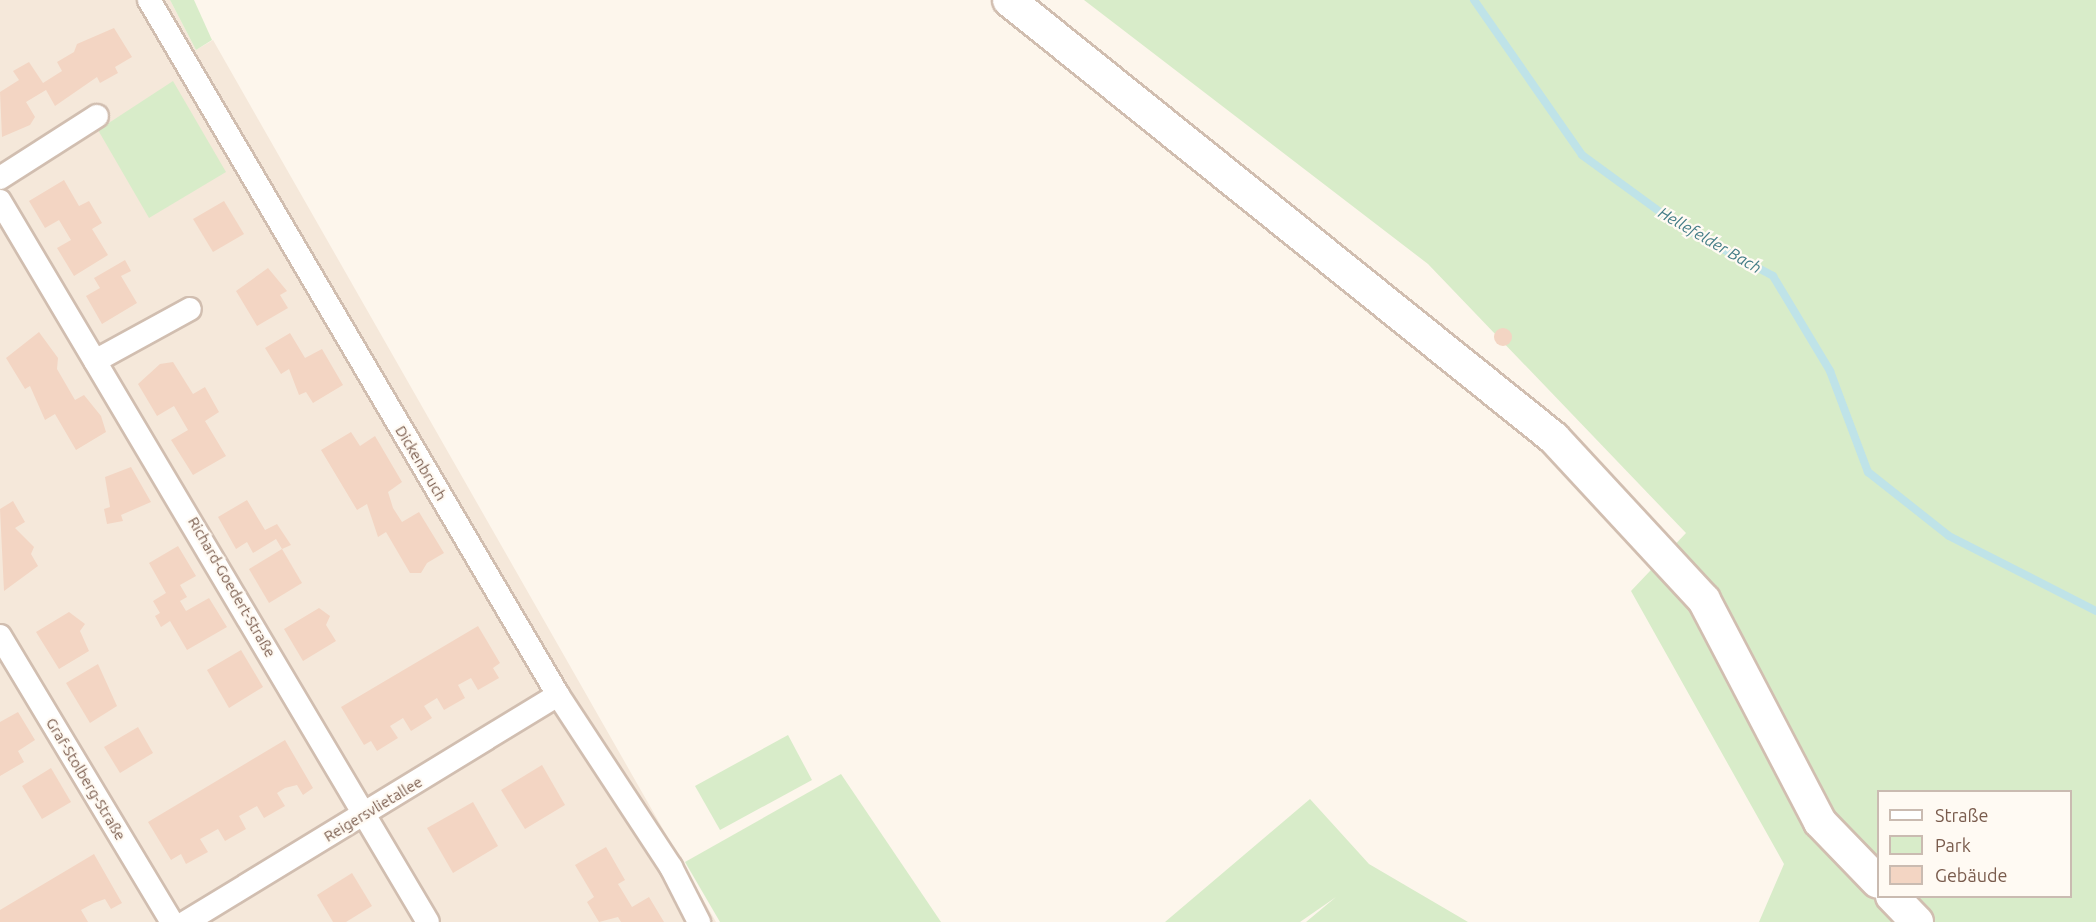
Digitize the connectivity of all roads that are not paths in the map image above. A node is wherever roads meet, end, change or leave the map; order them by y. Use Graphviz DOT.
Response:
graph roads {
  1 [pos="149,0"];
  2 [pos="1010,0"];
  3 [pos="97,116"];
  4 [pos="0,178"];
  5 [pos="0,201"];
  6 [pos="190,309"];
  7 [pos="95,361"];
  8 [pos="0,636"];
  9 [pos="558,695"];
  10 [pos="366,814"];
  11 [pos="1877,881"];
  12 [pos="1893,898"];
  13 [pos="172,922"];
  14 [pos="186,922"];
  15 [pos="428,922"];
  16 [pos="699,922"];
  17 [pos="1917,922"];
  1 -- 9 [label="street, Dickenbruch"];
  2 -- 11 [label="main road"];
  3 -- 4 [label="street"];
  5 -- 7 [label="street, Richard-Goedert-Straße"];
  6 -- 7 [label="street"];
  7 -- 10 [label="street, Richard-Goedert-Straße"];
  8 -- 13 [label="street, Graf-Stolberg-Straße"];
  9 -- 10 [label="street, Reigersvlietallee"];
  9 -- 16 [label="street, Dickenbruch"];
  10 -- 14 [label="street, Reigersvlietallee"];
  10 -- 15 [label="street, Richard-Goedert-Straße"];
  12 -- 17 [label="main road"];
}
